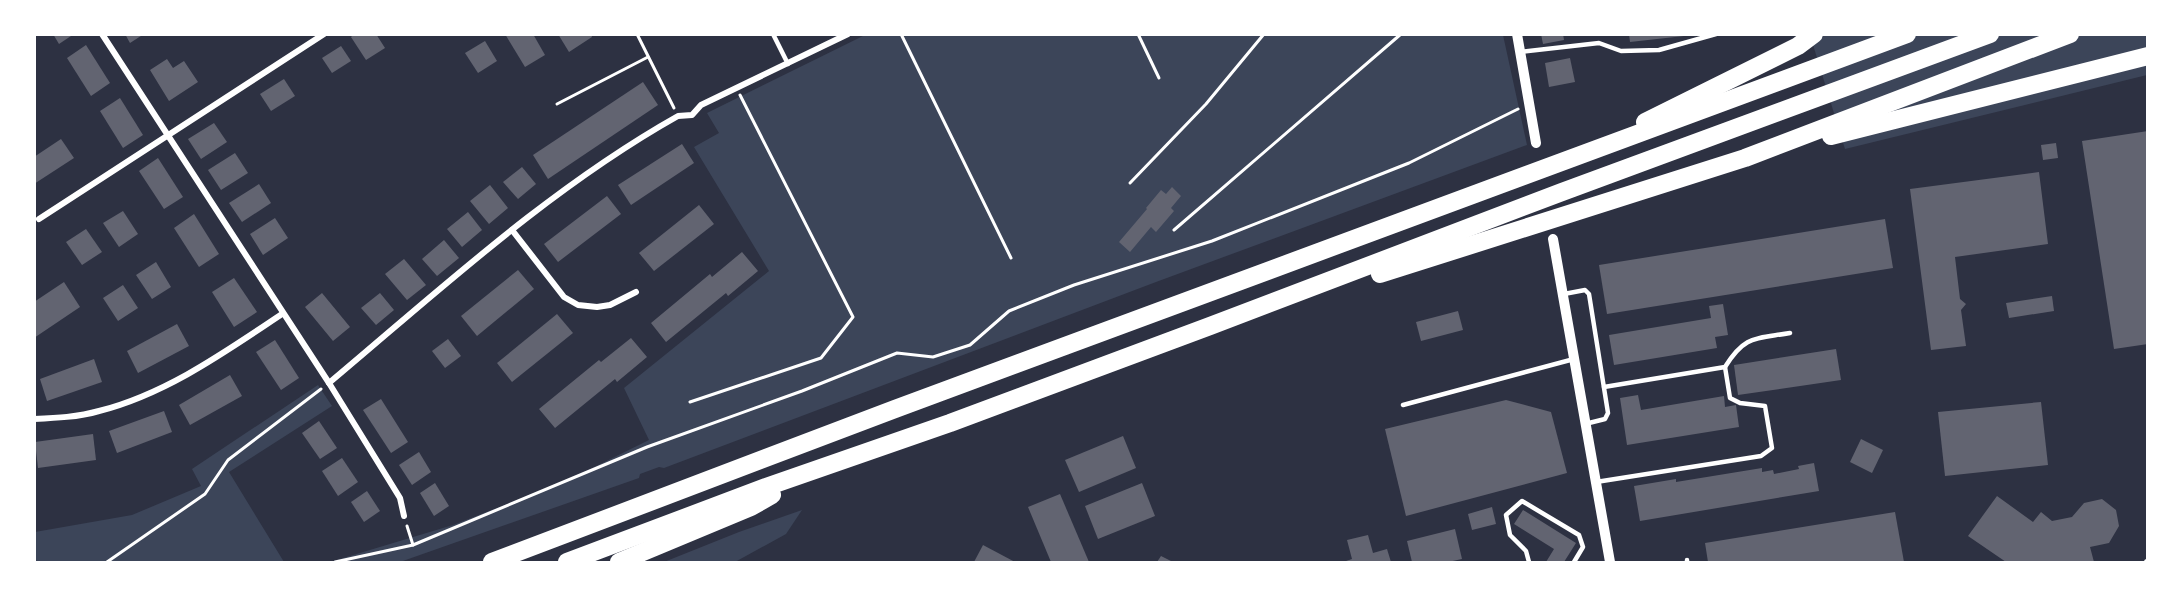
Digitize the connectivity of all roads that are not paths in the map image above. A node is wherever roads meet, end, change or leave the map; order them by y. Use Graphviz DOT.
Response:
graph roads {
  1 [pos="102,34"];
  2 [pos="324,34"];
  3 [pos="773,34"];
  4 [pos="848,34"];
  5 [pos="1517,34"];
  6 [pos="1716,34"];
  7 [pos="1814,34"];
  8 [pos="1907,34"];
  9 [pos="1990,34"];
  10 [pos="2070,34"];
  11 [pos="1520,52"];
  12 [pos="2148,56"];
  13 [pos="788,64"];
  14 [pos="168,136"];
  15 [pos="1536,143"];
  16 [pos="1745,158"];
  17 [pos="1558,165"];
  18 [pos="39,219"];
  19 [pos="512,230"];
  20 [pos="1553,239"];
  21 [pos="636,292"];
  22 [pos="1563,294"];
  23 [pos="282,314"];
  24 [pos="1210,326"];
  25 [pos="1790,333"];
  26 [pos="1574,359"];
  27 [pos="1725,367"];
  28 [pos="329,383"];
  29 [pos="1604,387"];
  30 [pos="1403,405"];
  31 [pos="34,419"];
  32 [pos="1585,424"];
  33 [pos="822,469"];
  34 [pos="1596,482"];
  35 [pos="404,516"];
  36 [pos="492,562"];
  37 [pos="567,562"];
  38 [pos="619,562"];
  39 [pos="1529,562"];
  40 [pos="1574,562"];
  41 [pos="1610,562"];
  1 -- 14 [label="street"];
  2 -- 14 [label="street"];
  3 -- 13 [label="lane"];
  4 -- 13 [label="street"];
  5 -- 11 [label="street"];
  6 -- 11 [label="lane"];
  7 -- 17 [label="highway"];
  8 -- 17 [label="highway"];
  9 -- 24 [label="highway"];
  10 -- 16 [label="highway"];
  11 -- 15 [label="street"];
  12 -- 16 [label="highway"];
  13 -- 19 [label="street"];
  14 -- 18 [label="street"];
  14 -- 23 [label="street"];
  16 -- 24 [label="highway"];
  17 -- 36 [label="highway"];
  19 -- 21 [label="street"];
  19 -- 28 [label="street"];
  20 -- 22 [label="street"];
  22 -- 26 [label="street"];
  22 -- 29 [label="lane"];
  23 -- 28 [label="street"];
  23 -- 31 [label="street"];
  24 -- 33 [label="highway"];
  25 -- 27 [label="lane"];
  26 -- 30 [label="lane"];
  26 -- 32 [label="street"];
  27 -- 29 [label="lane"];
  27 -- 34 [label="lane"];
  28 -- 35 [label="street"];
  29 -- 32 [label="lane"];
  32 -- 34 [label="street"];
  33 -- 37 [label="highway"];
  33 -- 38 [label="highway"];
  34 -- 41 [label="street"];
  39 -- 40 [label="lane"];
}
